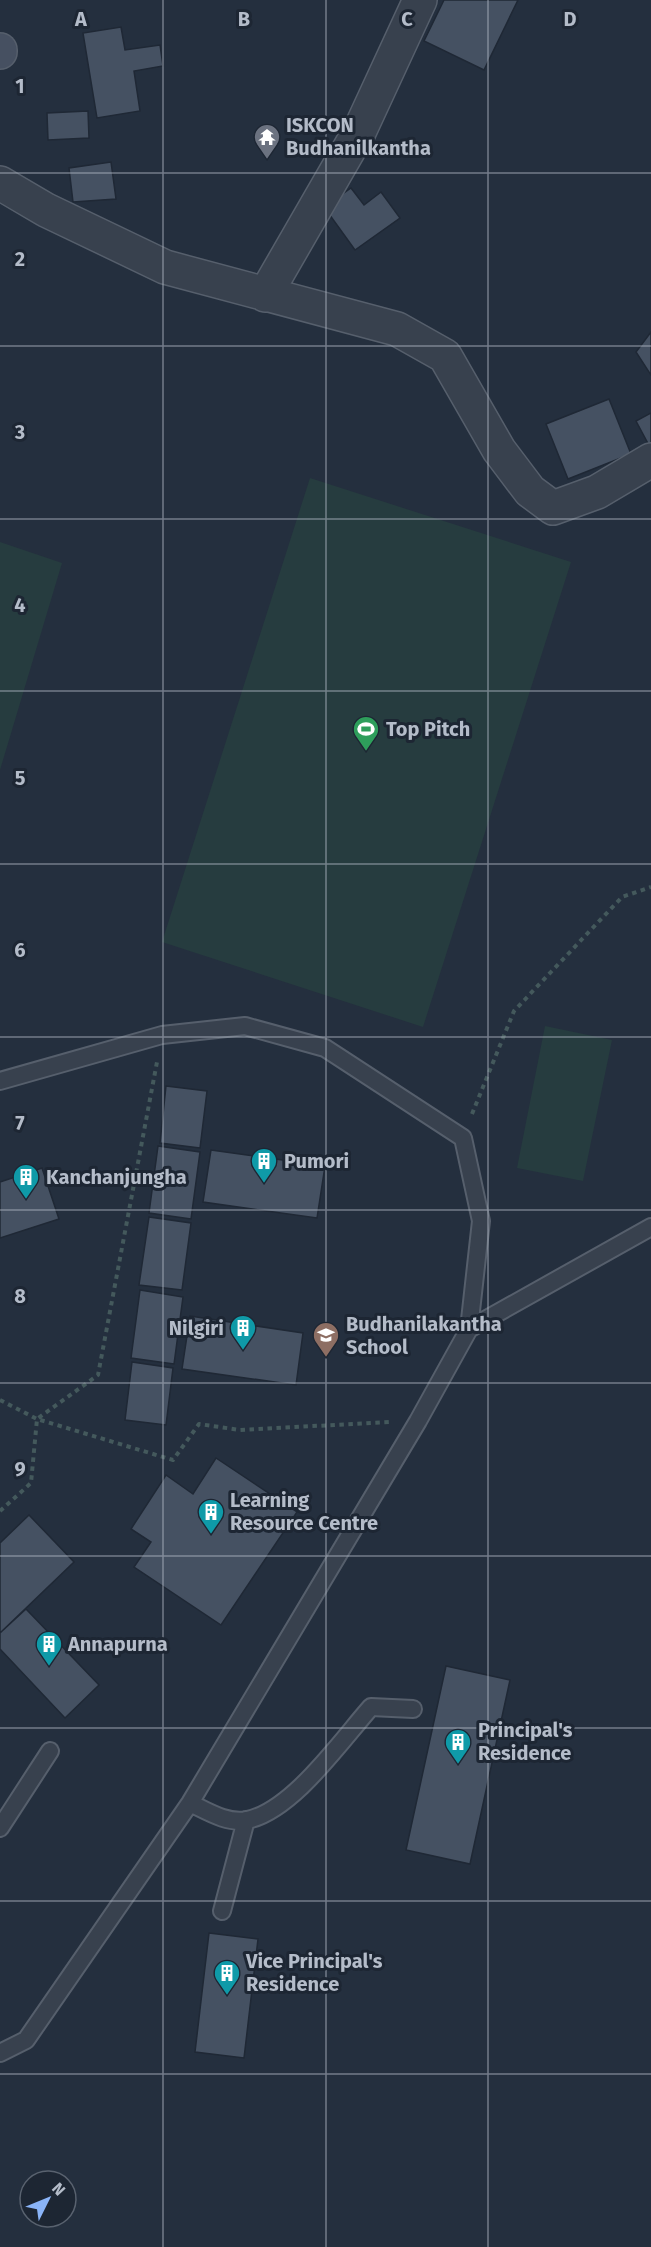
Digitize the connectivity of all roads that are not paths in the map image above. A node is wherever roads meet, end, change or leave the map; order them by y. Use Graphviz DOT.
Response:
graph roads {
  1 [pos="420,0"];
  2 [pos="0,183"];
  3 [pos="265,295"];
  4 [pos="651,460"];
  5 [pos="0,1081"];
  6 [pos="651,1227"];
  7 [pos="469,1329"];
  8 [pos="413,1709"];
  9 [pos="50,1751"];
  10 [pos="190,1803"];
  11 [pos="246,1820"];
  12 [pos="0,1828"];
  13 [pos="222,1911"];
  14 [pos="0,2053"];
  1 -- 3 [label="street"];
  2 -- 3 [label="street"];
  3 -- 4 [label="street"];
  5 -- 7 [label="lane"];
  6 -- 7 [label="lane"];
  7 -- 10 [label="lane"];
  8 -- 11 [label="lane"];
  9 -- 12 [label="lane"];
  10 -- 11 [label="lane"];
  10 -- 14 [label="lane"];
  11 -- 13 [label="lane"];
}
